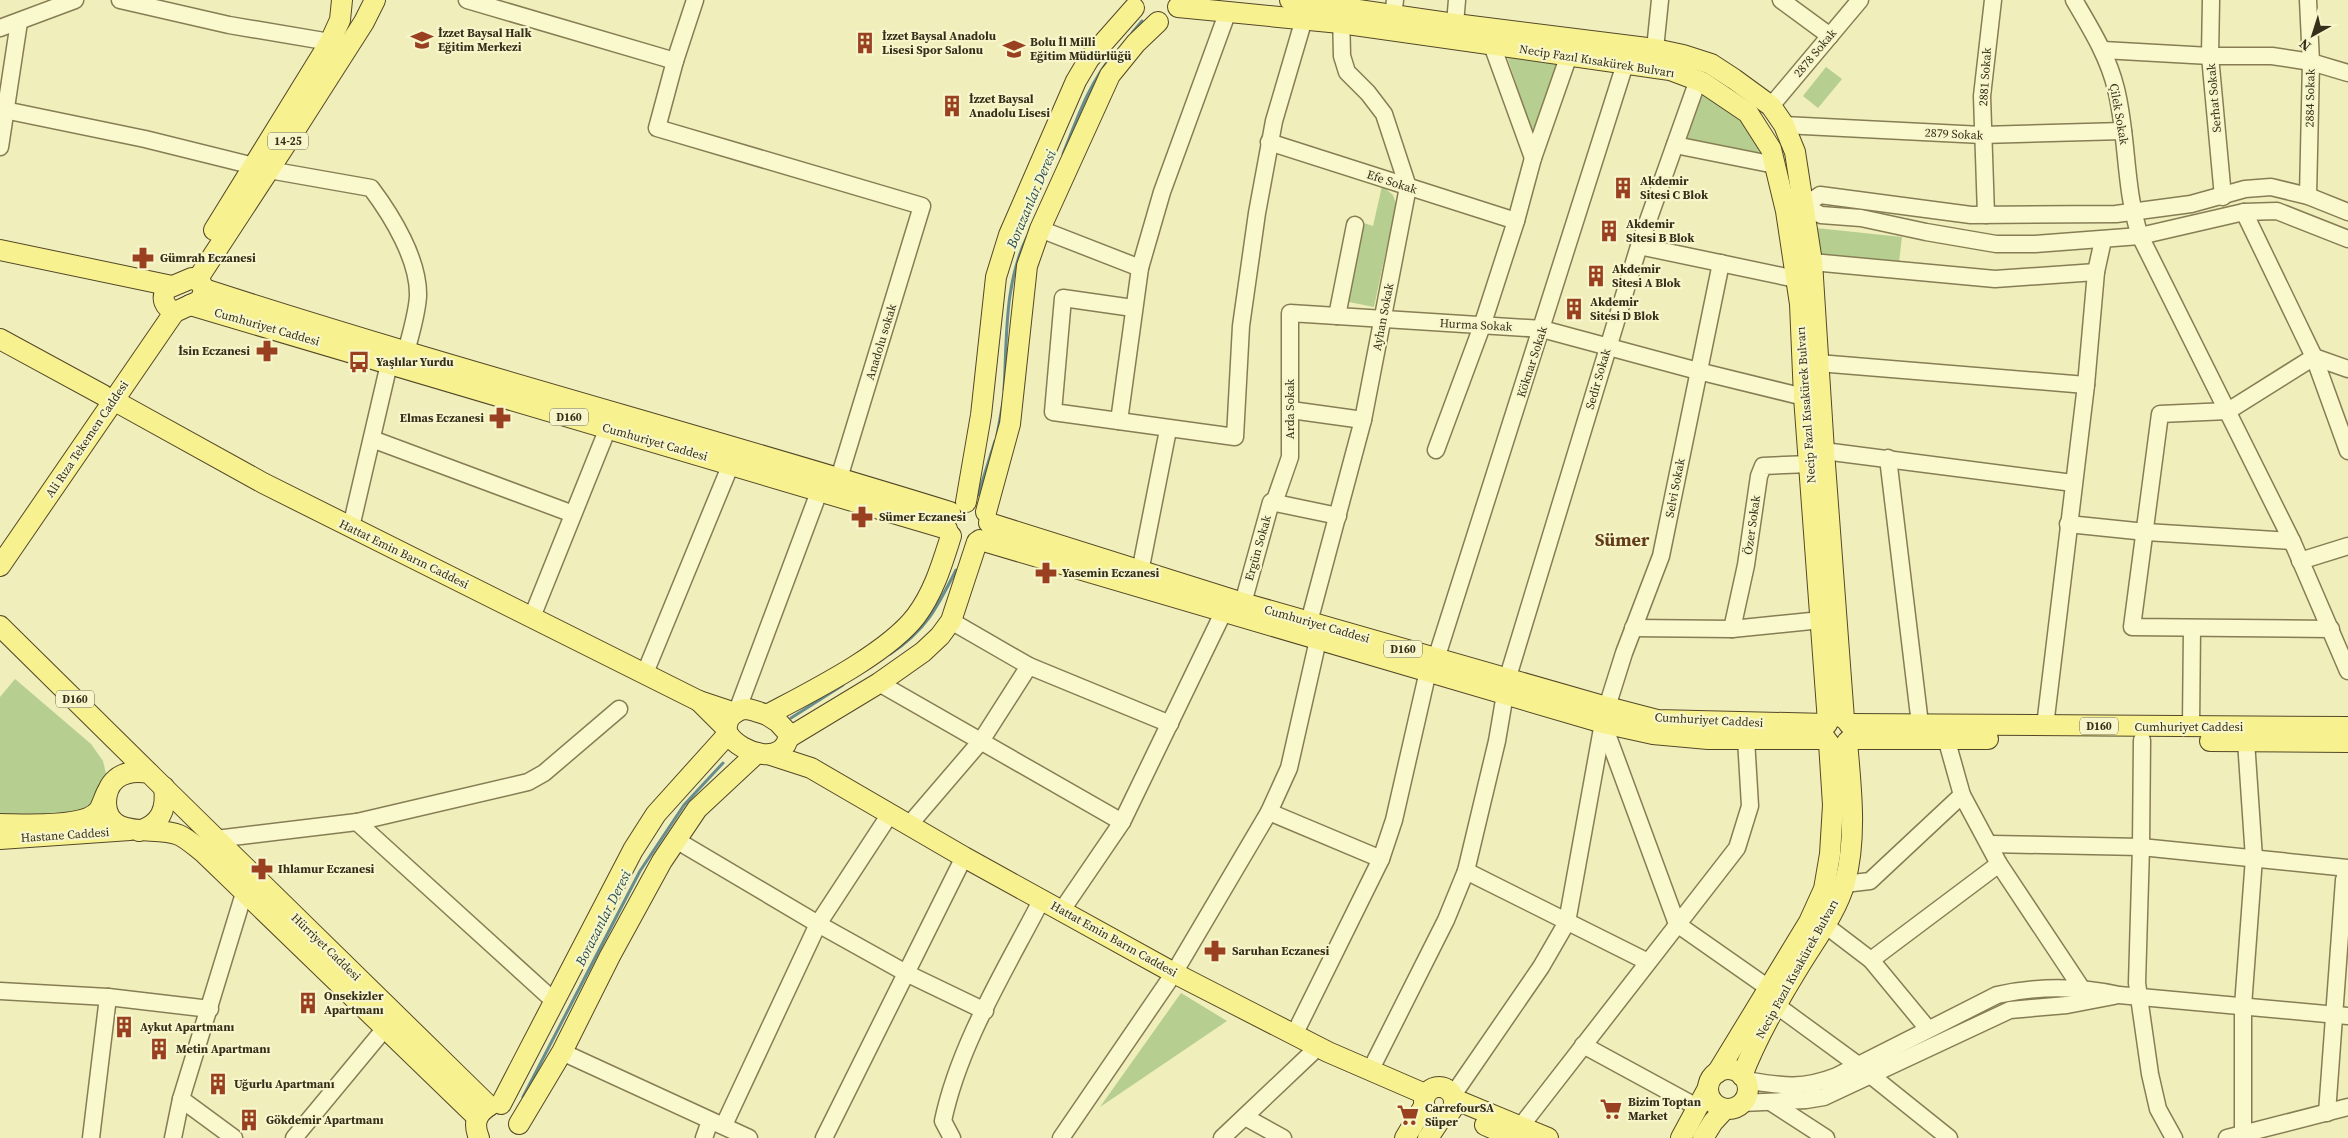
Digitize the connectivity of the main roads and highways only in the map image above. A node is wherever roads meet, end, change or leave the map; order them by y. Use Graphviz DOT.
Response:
graph roads {
  1 [pos="342,0"];
  2 [pos="375,0"];
  3 [pos="1131,3"];
  4 [pos="1179,4"];
  5 [pos="1303,6"];
  6 [pos="1394,8"];
  7 [pos="1341,15"];
  8 [pos="1158,22"];
  9 [pos="261,168"];
  10 [pos="1795,208"];
  11 [pos="0,250"];
  12 [pos="183,294"];
  13 [pos="0,339"];
  14 [pos="398,358"];
  15 [pos="108,398"];
  16 [pos="1817,458"];
  17 [pos="953,520"];
  18 [pos="983,529"];
  19 [pos="0,546"];
  20 [pos="0,566"];
  21 [pos="0,626"];
  22 [pos="1314,631"];
  23 [pos="0,643"];
  24 [pos="767,715"];
  25 [pos="1605,715"];
  26 [pos="731,721"];
  27 [pos="2348,727"];
  28 [pos="1838,731"];
  29 [pos="788,740"];
  30 [pos="2348,742"];
  31 [pos="764,754"];
  32 [pos="811,768"];
  33 [pos="149,773"];
  34 [pos="111,784"];
  35 [pos="164,787"];
  36 [pos="0,824"];
  37 [pos="134,830"];
  38 [pos="0,839"];
  39 [pos="1772,996"];
  40 [pos="1744,1078"];
  41 [pos="1712,1081"];
  42 [pos="1425,1100"];
  43 [pos="1450,1105"];
  44 [pos="1733,1106"];
  45 [pos="482,1121"];
  46 [pos="1517,1132"];
  47 [pos="520,1133"];
  48 [pos="1405,1138"];
  49 [pos="1428,1138"];
  50 [pos="1548,1138"];
  51 [pos="1681,1138"];
  52 [pos="1704,1138"];
  1 -- 9 [label="main road, Ali Rıza Tekemen Caddesi / 14-25"];
  2 -- 9 [label="main road, Ali Rıza Tekemen Caddesi / 14-25"];
  3 -- 8 [label="main road"];
  3 -- 17 [label="main road"];
  4 -- 5 [label="main road, Necip Fazıl Kısakürek Bulvarı"];
  4 -- 8 [label="main road"];
  5 -- 7 [label="main road, Necip Fazıl Kısakürek Bulvarı"];
  6 -- 7 [label="main road, Necip Fazıl Kısakürek Bulvarı"];
  6 -- 10 [label="main road, Necip Fazıl Kısakürek Bulvarı"];
  7 -- 10 [label="main road, Necip Fazıl Kısakürek Bulvarı"];
  8 -- 18 [label="main road"];
  9 -- 12 [label="main road, Ali Rıza Tekemen Caddesi / 14-25"];
  10 -- 16 [label="main road, Necip Fazıl Kısakürek Bulvarı"];
  10 -- 16 [label="main road, Necip Fazıl Kısakürek Bulvarı"];
  11 -- 12 [label="main road, Cumhuriyet Caddesi"];
  12 -- 14 [label="main road, Cumhuriyet Caddesi / D160"];
  12 -- 15 [label="main road, Ali Rıza Tekemen Caddesi"];
  13 -- 15 [label="main road, Hattat Emin Barın Caddesi"];
  14 -- 17 [label="main road, Cumhuriyet Caddesi / D160"];
  14 -- 17 [label="main road, Cumhuriyet Caddesi / D160"];
  15 -- 19 [label="main road, Ali Rıza Tekemen Caddesi"];
  15 -- 20 [label="main road, Ali Rıza Tekemen Caddesi"];
  15 -- 26 [label="main road, Hattat Emin Barın Caddesi"];
  16 -- 28 [label="main road, Necip Fazıl Kısakürek Bulvarı"];
  16 -- 28 [label="main road, Necip Fazıl Kısakürek Bulvarı"];
  17 -- 18 [label="main road"];
  17 -- 18 [label="main road"];
  17 -- 24 [label="main road"];
  18 -- 22 [label="main road, Cumhuriyet Caddesi / D160"];
  18 -- 22 [label="main road, Cumhuriyet Caddesi / D160"];
  18 -- 29 [label="main road"];
  21 -- 33 [label="main road, Hürriyet Caddesi / D160"];
  22 -- 25 [label="main road, Cumhuriyet Caddesi / D160"];
  23 -- 34 [label="main road, D160"];
  24 -- 26 [label="main road"];
  24 -- 29 [label="main road"];
  25 -- 28 [label="main road, Cumhuriyet Caddesi / D160"];
  25 -- 28 [label="main road, Cumhuriyet Caddesi / D160"];
  26 -- 31 [label="main road"];
  26 -- 45 [label="main road"];
  27 -- 28 [label="main road, Cumhuriyet Caddesi / D160"];
  28 -- 30 [label="main road, Cumhuriyet Caddesi / D160"];
  28 -- 39 [label="main road, Necip Fazıl Kısakürek Bulvarı"];
  28 -- 39 [label="main road, Necip Fazıl Kısakürek Bulvarı"];
  29 -- 31 [label="main road"];
  29 -- 32 [label="main road"];
  31 -- 32 [label="main road"];
  31 -- 47 [label="main road"];
  32 -- 42 [label="main road, Hattat Emin Barın Caddesi"];
  33 -- 34 [label="main road"];
  33 -- 35 [label="main road, Hürriyet Caddesi / D160"];
  34 -- 36 [label="main road, Hastane Caddesi"];
  34 -- 37 [label="main road, D160"];
  35 -- 37 [label="main road"];
  35 -- 45 [label="main road, Hürriyet Caddesi"];
  37 -- 38 [label="main road, Hastane Caddesi"];
  37 -- 45 [label="main road, Hürriyet Caddesi"];
  39 -- 40 [label="main road, Necip Fazıl Kısakürek Bulvarı"];
  39 -- 41 [label="main road, Necip Fazıl Kısakürek Bulvarı"];
  40 -- 41 [label="main road"];
  40 -- 44 [label="main road"];
  41 -- 44 [label="main road"];
  41 -- 51 [label="main road, Necip Fazıl Kısakürek Bulvarı"];
  42 -- 43 [label="main road, Hattat Emin Barın Caddesi"];
  42 -- 43 [label="main road"];
  42 -- 48 [label="main road"];
  43 -- 46 [label="main road"];
  43 -- 49 [label="main road"];
  44 -- 52 [label="main road"];
  45 -- 47 [label="main road"];
  46 -- 50 [label="main road"];
}
